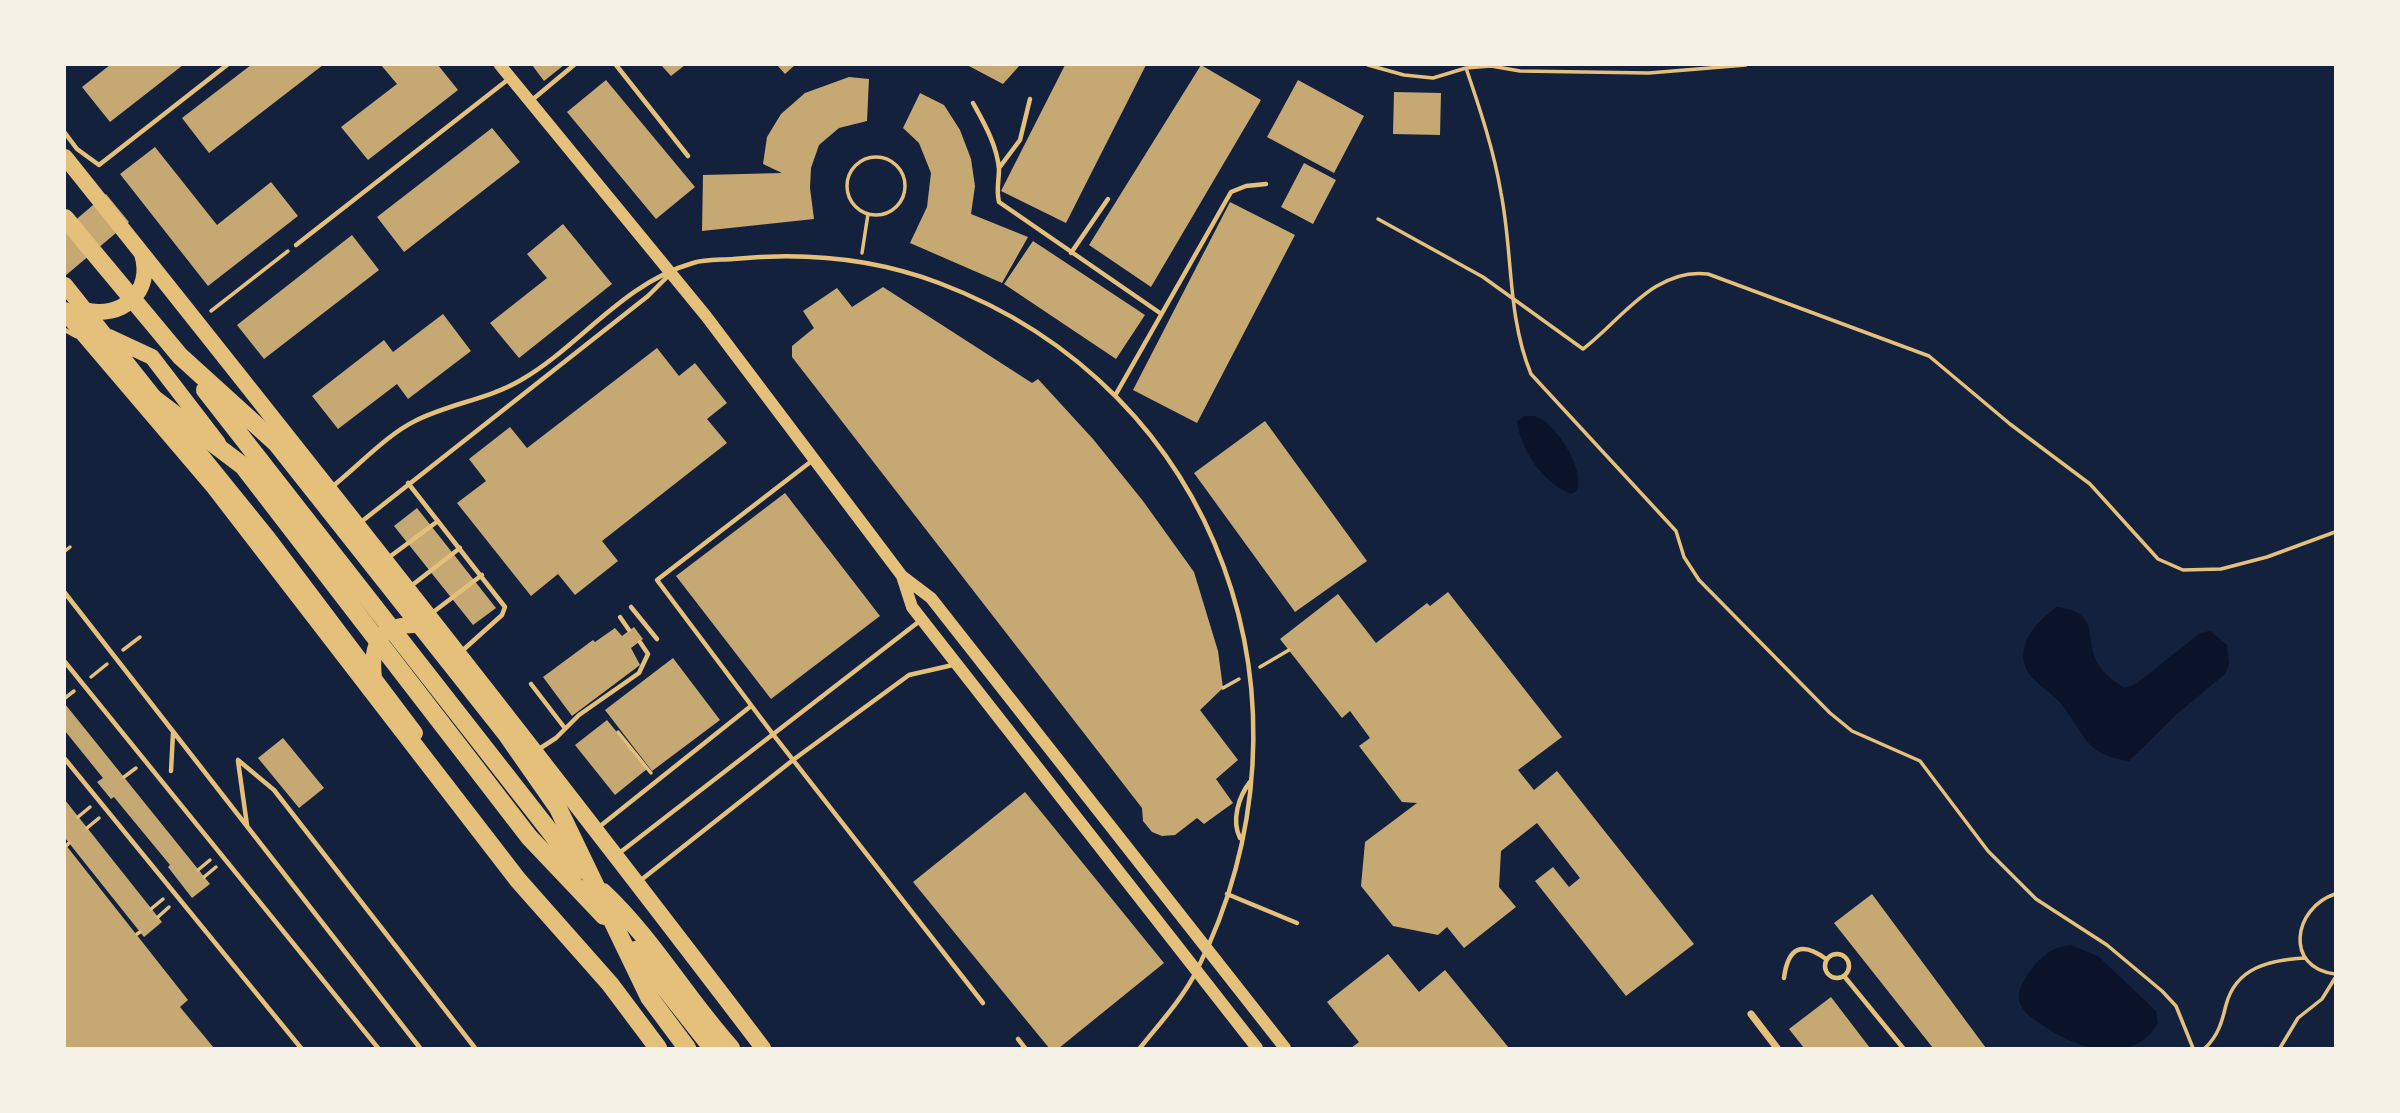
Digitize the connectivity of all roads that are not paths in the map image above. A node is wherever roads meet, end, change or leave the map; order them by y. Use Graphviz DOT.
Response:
graph roads {
  1 [pos="228,65"];
  2 [pos="500,65"];
  3 [pos="574,65"];
  4 [pos="616,65"];
  5 [pos="511,78"];
  6 [pos="1030,99"];
  7 [pos="530,102"];
  8 [pos="973,103"];
  9 [pos="65,133"];
  10 [pos="71,153"];
  11 [pos="688,156"];
  12 [pos="999,169"];
  13 [pos="1266,184"];
  14 [pos="1108,199"];
  15 [pos="65,218"];
  16 [pos="296,245"];
  17 [pos="141,252"];
  18 [pos="1071,253"];
  19 [pos="671,273"];
  20 [pos="65,285"];
  21 [pos="84,310"];
  22 [pos="65,311"];
  23 [pos="1160,313"];
  24 [pos="65,330"];
  25 [pos="103,334"];
  26 [pos="180,356"];
  27 [pos="120,365"];
  28 [pos="520,381"];
  29 [pos="527,390"];
  30 [pos="1116,394"];
  31 [pos="815,458"];
  32 [pos="408,483"];
  33 [pos="328,489"];
  34 [pos="438,521"];
  35 [pos="351,529"];
  36 [pos="274,532"];
  37 [pos="335,542"];
  38 [pos="460,548"];
  39 [pos="313,560"];
  40 [pos="385,560"];
  41 [pos="482,576"];
  42 [pos="902,576"];
  43 [pos="408,588"];
  44 [pos="65,593"];
  45 [pos="631,607"];
  46 [pos="620,617"];
  47 [pos="922,620"];
  48 [pos="434,621"];
  49 [pos="629,630"];
  50 [pos="657,639"];
  51 [pos="640,642"];
  52 [pos="458,654"];
  53 [pos="65,662"];
  54 [pos="957,664"];
  55 [pos="374,678"];
  56 [pos="531,684"];
  57 [pos="751,705"];
  58 [pos="564,727"];
  59 [pos="173,732"];
  60 [pos="772,733"];
  61 [pos="535,752"];
  62 [pos="65,759"];
  63 [pos="793,760"];
  64 [pos="171,771"];
  65 [pos="247,826"];
  66 [pos="596,829"];
  67 [pos="535,831"];
  68 [pos="617,855"];
  69 [pos="637,883"];
  70 [pos="1227,894"];
  71 [pos="1297,923"];
  72 [pos="1207,947"];
  73 [pos="1826,960"];
  74 [pos="1196,971"];
  75 [pos="1844,976"];
  76 [pos="1784,978"];
  77 [pos="983,1003"];
  78 [pos="1752,1014"];
  79 [pos="1018,1039"];
  80 [pos="301,1048"];
  81 [pos="378,1048"];
  82 [pos="420,1048"];
  83 [pos="475,1048"];
  84 [pos="652,1048"];
  85 [pos="658,1048"];
  86 [pos="687,1048"];
  87 [pos="712,1048"];
  88 [pos="731,1048"];
  89 [pos="763,1048"];
  90 [pos="1025,1048"];
  91 [pos="1140,1048"];
  92 [pos="1257,1048"];
  93 [pos="1285,1048"];
  94 [pos="1777,1048"];
  95 [pos="1903,1048"];
  1 -- 10 [label="lane"];
  2 -- 5 [label="street"];
  3 -- 7 [label="lane"];
  4 -- 11 [label="lane"];
  5 -- 7 [label="street"];
  5 -- 16 [label="lane"];
  6 -- 12 [label="lane"];
  7 -- 19 [label="street"];
  8 -- 12 [label="lane"];
  9 -- 10 [label="lane"];
  10 -- 17 [label="main road"];
  12 -- 18 [label="lane"];
  13 -- 23 [label="lane"];
  14 -- 18 [label="lane"];
  15 -- 26 [label="highway"];
  17 -- 21 [label="main road"];
  17 -- 33 [label="main road"];
  18 -- 23 [label="lane"];
  19 -- 28 [label="lane"];
  19 -- 29 [label="lane"];
  19 -- 30 [label="lane"];
  19 -- 31 [label="street"];
  20 -- 21 [label="main road"];
  21 -- 25 [label="main road"];
  22 -- 27 [label="highway"];
  23 -- 30 [label="lane"];
  24 -- 27 [label="lane"];
  25 -- 27 [label="main road"];
  25 -- 36 [label="main road"];
  26 -- 67 [label="highway"];
  26 -- 86 [label="highway"];
  27 -- 36 [label="main road"];
  27 -- 67 [label="highway"];
  27 -- 85 [label="highway"];
  28 -- 29 [label="lane"];
  28 -- 33 [label="lane"];
  29 -- 32 [label="lane"];
  30 -- 70 [label="lane"];
  31 -- 42 [label="street"];
  31 -- 57 [label="lane"];
  32 -- 34 [label="lane"];
  32 -- 35 [label="lane"];
  33 -- 35 [label="main road"];
  33 -- 36 [label="lane"];
  34 -- 38 [label="lane"];
  34 -- 40 [label="lane"];
  35 -- 40 [label="main road"];
  36 -- 55 [label="main road"];
  37 -- 39 [label="lane"];
  38 -- 41 [label="lane"];
  38 -- 43 [label="lane"];
  40 -- 43 [label="main road"];
  41 -- 48 [label="lane"];
  41 -- 52 [label="lane"];
  42 -- 47 [label="street"];
  42 -- 72 [label="street"];
  43 -- 48 [label="main road"];
  44 -- 59 [label="lane"];
  45 -- 50 [label="lane"];
  46 -- 49 [label="lane"];
  47 -- 54 [label="street"];
  47 -- 60 [label="lane"];
  48 -- 52 [label="main road"];
  48 -- 55 [label="main road"];
  51 -- 58 [label="lane"];
  52 -- 61 [label="main road"];
  53 -- 81 [label="lane"];
  54 -- 63 [label="lane"];
  54 -- 74 [label="street"];
  55 -- 84 [label="main road"];
  56 -- 58 [label="lane"];
  57 -- 60 [label="lane"];
  57 -- 66 [label="lane"];
  58 -- 61 [label="lane"];
  59 -- 64 [label="lane"];
  59 -- 65 [label="lane"];
  60 -- 63 [label="lane"];
  60 -- 68 [label="lane"];
  61 -- 66 [label="main road"];
  62 -- 80 [label="lane"];
  63 -- 69 [label="lane"];
  63 -- 77 [label="lane"];
  65 -- 82 [label="lane"];
  65 -- 83 [label="lane"];
  66 -- 68 [label="main road"];
  67 -- 87 [label="highway"];
  67 -- 88 [label="highway"];
  68 -- 69 [label="main road"];
  69 -- 89 [label="main road"];
  70 -- 71 [label="lane"];
  70 -- 72 [label="lane"];
  72 -- 74 [label="lane"];
  72 -- 93 [label="street"];
  73 -- 75 [label="lane"];
  73 -- 75 [label="lane"];
  73 -- 76 [label="lane"];
  74 -- 91 [label="lane"];
  74 -- 92 [label="street"];
  75 -- 95 [label="lane"];
  78 -- 94 [label="street"];
  79 -- 90 [label="lane"];
}
